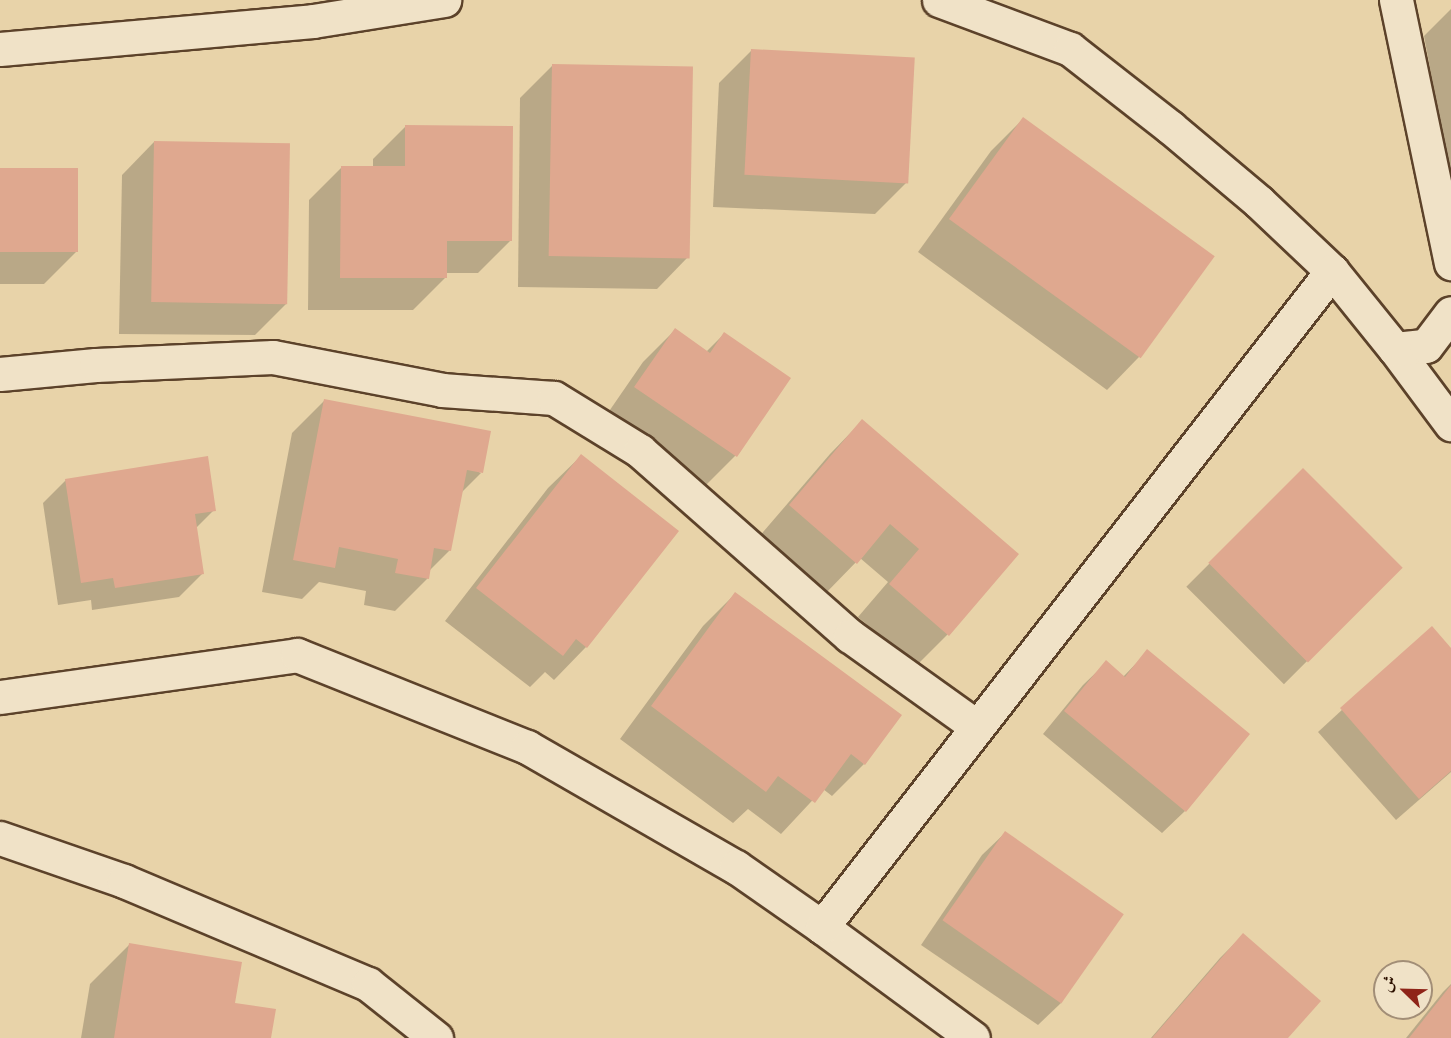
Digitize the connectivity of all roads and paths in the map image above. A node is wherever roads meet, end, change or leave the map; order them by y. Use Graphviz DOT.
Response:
graph roads {
  1 [pos="444,0"];
  2 [pos="939,0"];
  3 [pos="1396,0"];
  4 [pos="0,49"];
  5 [pos="1451,263"];
  6 [pos="1332,271"];
  7 [pos="1451,313"];
  8 [pos="1395,349"];
  9 [pos="0,375"];
  10 [pos="1451,424"];
  11 [pos="0,697"];
  12 [pos="977,727"];
  13 [pos="0,838"];
  14 [pos="822,927"];
  15 [pos="436,1038"];
  16 [pos="973,1038"];
  1 -- 4 [label="street"];
  2 -- 6 [label="street"];
  3 -- 5 [label="street"];
  6 -- 8 [label="street"];
  6 -- 12 [label="street"];
  7 -- 8 [label="street"];
  8 -- 10 [label="street"];
  9 -- 12 [label="street"];
  11 -- 14 [label="street"];
  12 -- 14 [label="street"];
  13 -- 15 [label="street"];
  14 -- 16 [label="street"];
}
